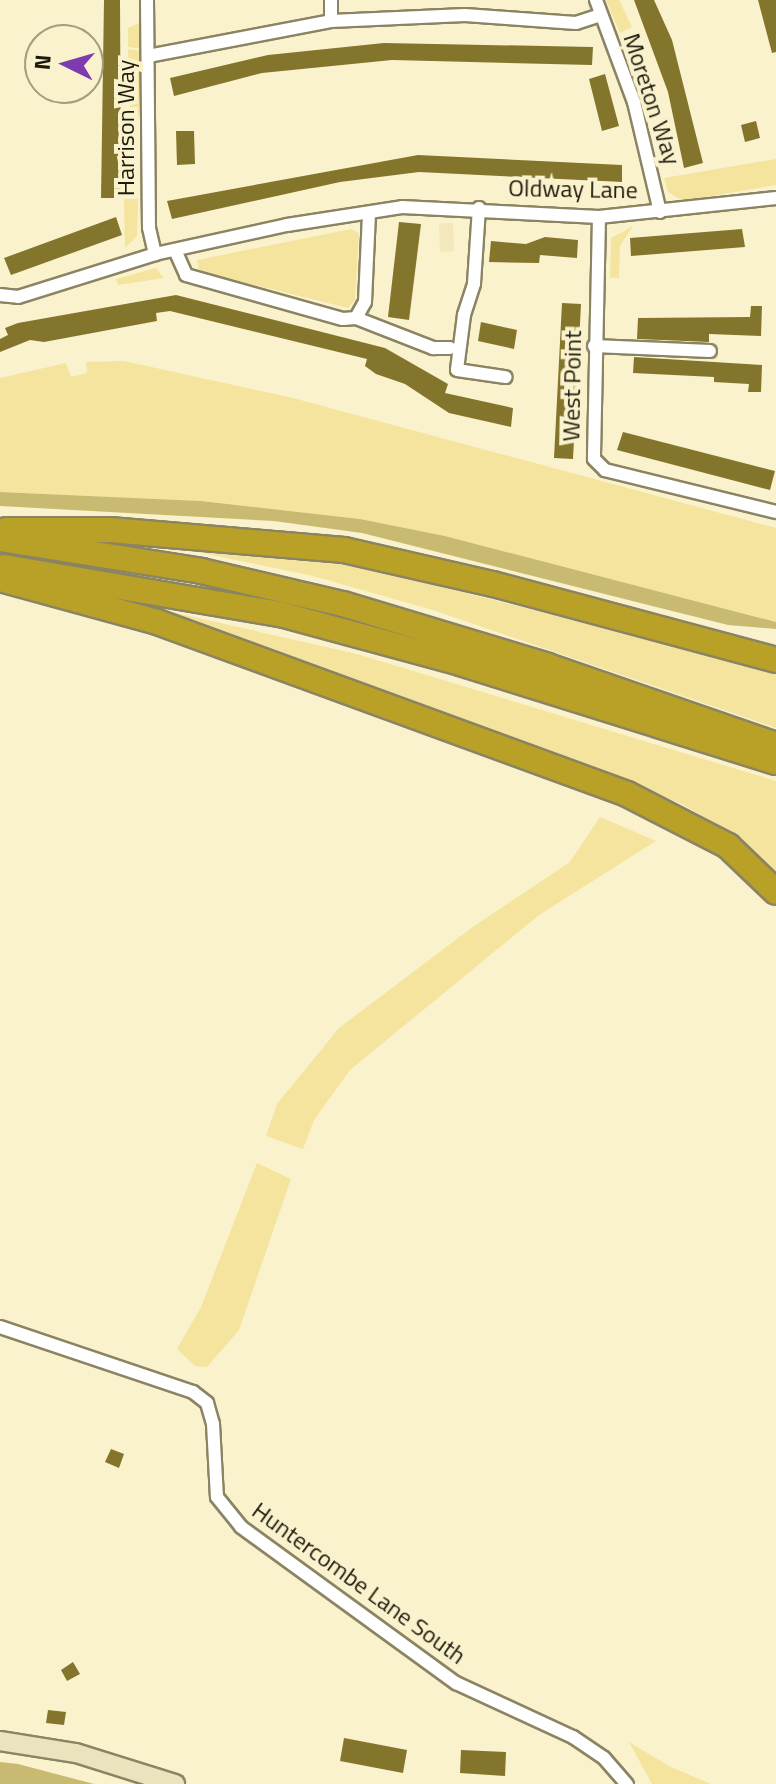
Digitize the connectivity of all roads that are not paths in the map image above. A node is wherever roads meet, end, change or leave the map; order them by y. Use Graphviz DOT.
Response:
graph roads {
  1 [pos="147,0"];
  2 [pos="331,0"];
  3 [pos="596,0"];
  4 [pos="600,15"];
  5 [pos="331,21"];
  6 [pos="148,56"];
  7 [pos="776,198"];
  8 [pos="479,208"];
  9 [pos="660,212"];
  10 [pos="369,213"];
  11 [pos="599,217"];
  12 [pos="175,250"];
  13 [pos="155,254"];
  14 [pos="0,295"];
  15 [pos="356,318"];
  16 [pos="594,346"];
  17 [pos="450,348"];
  18 [pos="710,351"];
  19 [pos="505,377"];
  20 [pos="776,512"];
  21 [pos="0,530"];
  22 [pos="0,539"];
  23 [pos="0,567"];
  24 [pos="0,579"];
  25 [pos="776,660"];
  26 [pos="776,745"];
  27 [pos="776,762"];
  28 [pos="776,892"];
  29 [pos="0,1327"];
  30 [pos="0,1741"];
  31 [pos="175,1784"];
  32 [pos="627,1784"];
  1 -- 6 [label="street, Harrison Way"];
  2 -- 5 [label="street"];
  3 -- 4 [label="street, Moreton Way"];
  4 -- 5 [label="street"];
  4 -- 9 [label="street, Moreton Way"];
  5 -- 6 [label="street"];
  6 -- 13 [label="street, Harrison Way"];
  7 -- 9 [label="street, Oldway Lane"];
  8 -- 10 [label="street, Oldway Lane"];
  8 -- 11 [label="street, Oldway Lane"];
  8 -- 19 [label="street"];
  9 -- 11 [label="street, Oldway Lane"];
  10 -- 12 [label="street, Oldway Lane"];
  10 -- 15 [label="street"];
  11 -- 16 [label="street, West Point"];
  12 -- 13 [label="street, Oldway Lane"];
  12 -- 15 [label="street"];
  13 -- 14 [label="street, Oldway Lane"];
  15 -- 17 [label="street"];
  16 -- 18 [label="street"];
  16 -- 20 [label="street, West Point"];
  21 -- 25 [label="highway"];
  22 -- 26 [label="highway"];
  23 -- 27 [label="highway"];
  24 -- 28 [label="highway"];
  29 -- 32 [label="street, Huntercombe Lane South"];
  30 -- 31 [label="main road"];
}
